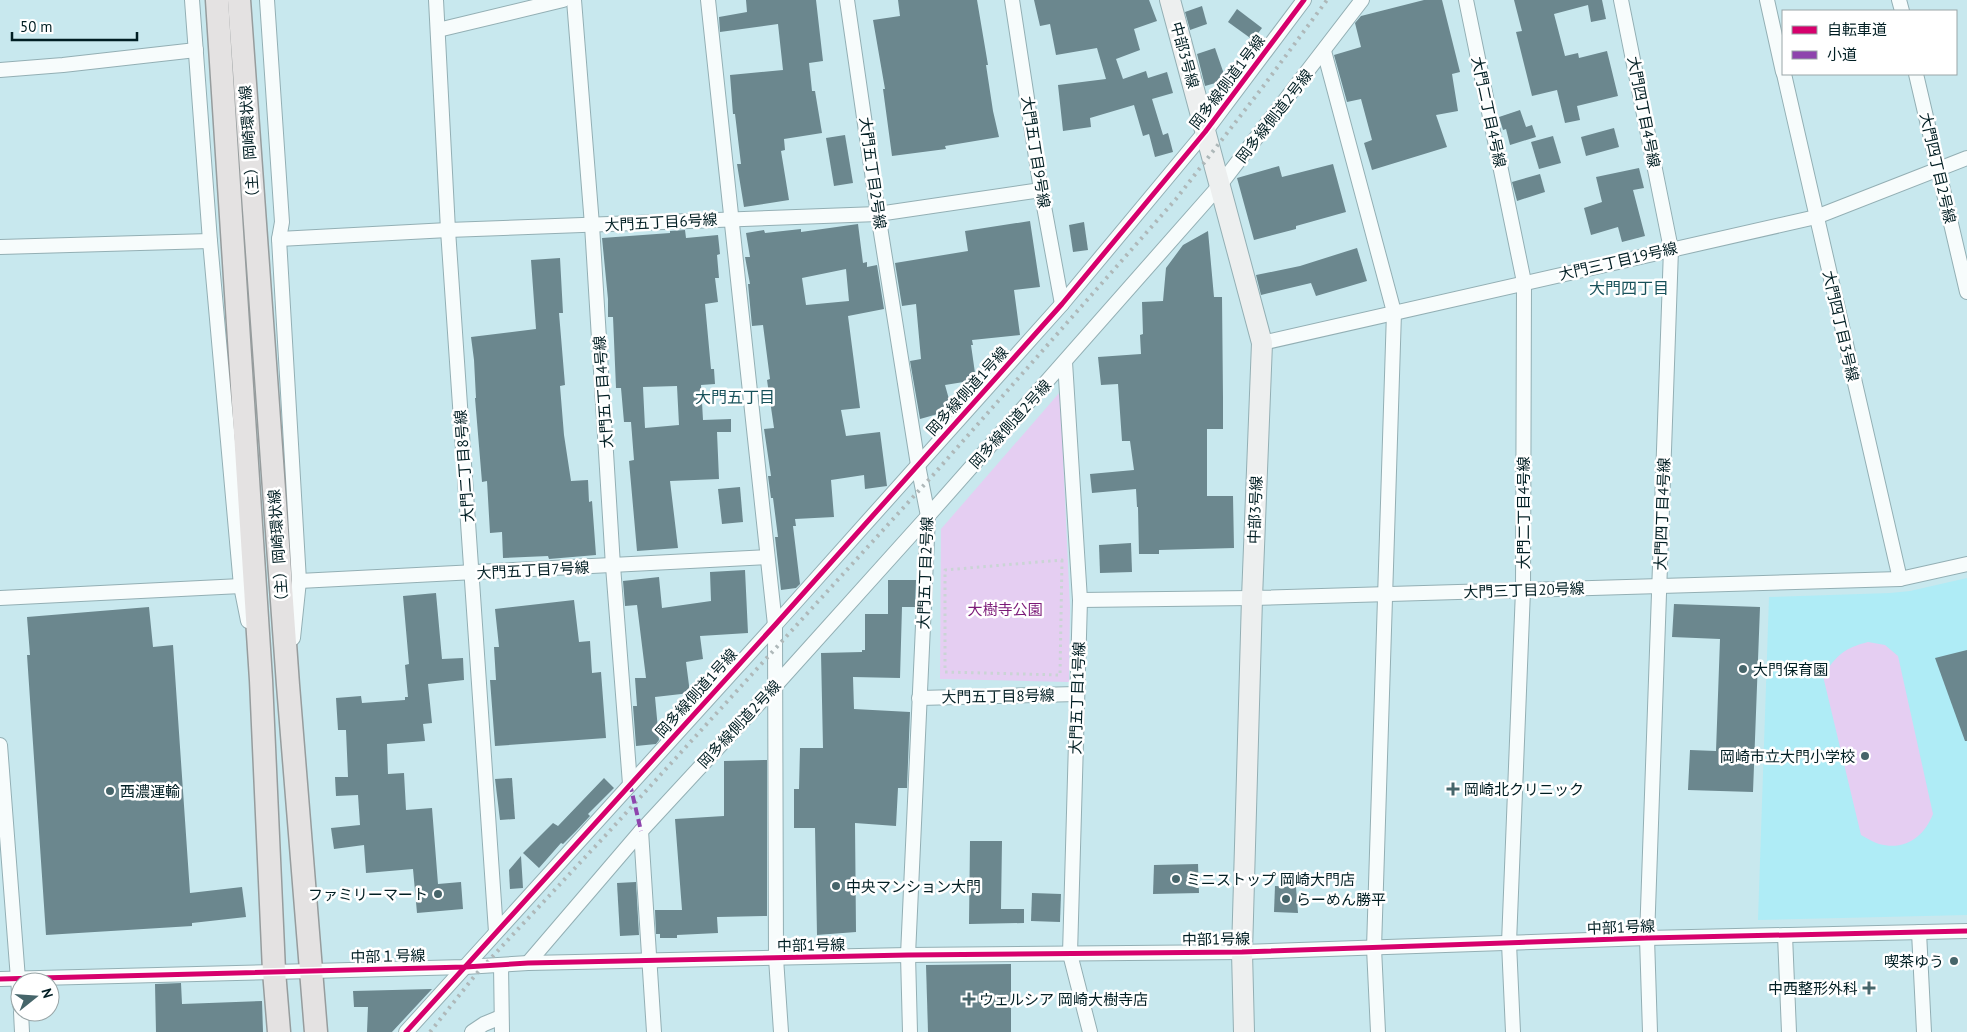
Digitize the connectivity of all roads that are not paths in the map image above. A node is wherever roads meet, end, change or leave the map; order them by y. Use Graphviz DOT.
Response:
graph roads {
  1 [pos="192,0"];
  2 [pos="217,0"];
  3 [pos="239,0"];
  4 [pos="267,0"];
  5 [pos="436,0"];
  6 [pos="563,0"];
  7 [pos="574,0"];
  8 [pos="708,0"];
  9 [pos="847,0"];
  10 [pos="1012,0"];
  11 [pos="1170,0"];
  12 [pos="1304,0"];
  13 [pos="1362,0"];
  14 [pos="1466,0"];
  15 [pos="1621,0"];
  16 [pos="1767,0"];
  17 [pos="438,30"];
  18 [pos="196,50"];
  19 [pos="1324,51"];
  20 [pos="1782,64"];
  21 [pos="0,70"];
  22 [pos="1784,75"];
  23 [pos="1916,75"];
  24 [pos="1205,132"];
  25 [pos="1967,158"];
  26 [pos="1939,169"];
  27 [pos="1220,185"];
  28 [pos="1041,190"];
  29 [pos="878,214"];
  30 [pos="1816,217"];
  31 [pos="732,219"];
  32 [pos="592,225"];
  33 [pos="448,230"];
  34 [pos="279,239"];
  35 [pos="210,241"];
  36 [pos="0,248"];
  37 [pos="1671,249"];
  38 [pos="1524,282"];
  39 [pos="1967,292"];
  40 [pos="1062,304"];
  41 [pos="1394,312"];
  42 [pos="1262,343"];
  43 [pos="1065,362"];
  44 [pos="918,465"];
  45 [pos="928,516"];
  46 [pos="767,557"];
  47 [pos="1967,564"];
  48 [pos="614,566"];
  49 [pos="472,572"];
  50 [pos="1900,579"];
  51 [pos="299,580"];
  52 [pos="241,586"];
  53 [pos="1659,586"];
  54 [pos="1523,590"];
  55 [pos="1386,594"];
  56 [pos="0,598"];
  57 [pos="1252,598"];
  58 [pos="1080,600"];
  59 [pos="775,625"];
  60 [pos="261,680"];
  61 [pos="288,685"];
  62 [pos="776,685"];
  63 [pos="1077,694"];
  64 [pos="919,698"];
  65 [pos="0,746"];
  66 [pos="630,784"];
  67 [pos="641,832"];
  68 [pos="1967,931"];
  69 [pos="496,932"];
  70 [pos="1919,932"];
  71 [pos="1784,935"];
  72 [pos="1647,938"];
  73 [pos="1509,943"];
  74 [pos="1374,948"];
  75 [pos="1242,952"];
  76 [pos="1070,954"];
  77 [pos="908,955"];
  78 [pos="776,958"];
  79 [pos="649,961"];
  80 [pos="528,963"];
  81 [pos="501,965"];
  82 [pos="465,967"];
  83 [pos="312,970"];
  84 [pos="274,971"];
  85 [pos="17,972"];
  86 [pos="60,978"];
  87 [pos="501,1017"];
  88 [pos="279,1032"];
  89 [pos="316,1032"];
  90 [pos="406,1032"];
  91 [pos="472,1032"];
  92 [pos="502,1032"];
  93 [pos="654,1032"];
  94 [pos="781,1032"];
  95 [pos="910,1032"];
  96 [pos="1090,1032"];
  97 [pos="1244,1032"];
  98 [pos="1378,1032"];
  99 [pos="1513,1032"];
  100 [pos="1650,1032"];
  101 [pos="1789,1032"];
  102 [pos="1924,1032"];
  1 -- 18 [label="street"];
  2 -- 60 [label="main road, （主）岡崎環状線"];
  3 -- 61 [label="main road, （主）岡崎環状線"];
  4 -- 34 [label="street"];
  5 -- 17 [label="street, 大門二丁目8号線"];
  6 -- 17 [label="street"];
  7 -- 32 [label="street, 大門五丁目4号線"];
  8 -- 31 [label="street"];
  9 -- 29 [label="street, 大門五丁目2号線"];
  10 -- 28 [label="street, 大門五丁目9号線"];
  11 -- 24 [label="street, 中部3号線"];
  12 -- 24 [label="street, 岡多線側道1号線"];
  13 -- 19 [label="street, 岡多線側道2号線"];
  14 -- 38 [label="street, 大門二丁目4号線"];
  15 -- 37 [label="street, 大門四丁目4号線"];
  16 -- 20 [label="street, 大門四丁目3号線"];
  17 -- 33 [label="street, 大門二丁目8号線"];
  18 -- 21 [label="street"];
  18 -- 35 [label="street"];
  19 -- 27 [label="street, 岡多線側道2号線"];
  19 -- 41 [label="street"];
  22 -- 30 [label="street, 大門四丁目3号線"];
  23 -- 26 [label="street, 大門四丁目2号線"];
  24 -- 27 [label="street, 中部3号線"];
  24 -- 40 [label="street, 岡多線側道1号線"];
  25 -- 26 [label="street, 大門三丁目19号線"];
  26 -- 30 [label="street, 大門三丁目19号線"];
  26 -- 39 [label="street, 大門四丁目2号線"];
  27 -- 42 [label="street, 中部3号線"];
  27 -- 43 [label="street, 岡多線側道2号線"];
  28 -- 29 [label="street, 大門五丁目6号線"];
  28 -- 40 [label="street, 大門五丁目9号線"];
  29 -- 31 [label="street, 大門五丁目6号線"];
  29 -- 44 [label="street, 大門五丁目2号線"];
  30 -- 37 [label="street, 大門三丁目19号線"];
  30 -- 50 [label="street, 大門四丁目3号線"];
  31 -- 32 [label="street, 大門五丁目6号線"];
  31 -- 46 [label="street"];
  32 -- 33 [label="street, 大門五丁目6号線"];
  32 -- 48 [label="street, 大門五丁目4号線"];
  33 -- 34 [label="street, 大門五丁目6号線"];
  33 -- 49 [label="street, 大門二丁目8号線"];
  34 -- 51 [label="street"];
  35 -- 36 [label="street"];
  35 -- 52 [label="street"];
  37 -- 38 [label="street, 大門三丁目19号線"];
  37 -- 53 [label="street, 大門四丁目4号線"];
  38 -- 41 [label="street, 大門三丁目19号線"];
  38 -- 54 [label="street, 大門二丁目4号線"];
  40 -- 44 [label="street, 岡多線側道1号線"];
  41 -- 42 [label="street, 大門三丁目19号線"];
  41 -- 55 [label="street"];
  42 -- 57 [label="street, 中部3号線"];
  43 -- 45 [label="street, 岡多線側道2号線"];
  43 -- 58 [label="street, 大門五丁目1号線"];
  44 -- 45 [label="street, 大門五丁目2号線"];
  44 -- 59 [label="street, 岡多線側道1号線"];
  45 -- 62 [label="street, 岡多線側道2号線"];
  45 -- 64 [label="street, 大門五丁目2号線"];
  46 -- 48 [label="street, 大門五丁目7号線"];
  46 -- 59 [label="street"];
  47 -- 50 [label="street, 大門三丁目20号線"];
  48 -- 49 [label="street, 大門五丁目7号線"];
  48 -- 66 [label="street, 大門五丁目4号線"];
  49 -- 51 [label="street, 大門五丁目7号線"];
  49 -- 69 [label="street, 大門二丁目8号線"];
  50 -- 53 [label="street, 大門三丁目20号線"];
  51 -- 61 [label="street"];
  52 -- 56 [label="street"];
  52 -- 60 [label="street"];
  53 -- 54 [label="street, 大門三丁目20号線"];
  53 -- 72 [label="street, 大門四丁目4号線"];
  54 -- 55 [label="street, 大門三丁目20号線"];
  54 -- 73 [label="street, 大門二丁目4号線"];
  55 -- 57 [label="street, 大門三丁目20号線"];
  55 -- 74 [label="street"];
  57 -- 58 [label="street, 大門三丁目20号線"];
  57 -- 75 [label="street, 中部3号線"];
  58 -- 63 [label="street, 大門五丁目1号線"];
  59 -- 62 [label="street"];
  59 -- 66 [label="street, 岡多線側道1号線"];
  60 -- 84 [label="main road, （主）岡崎環状線"];
  61 -- 83 [label="main road, （主）岡崎環状線"];
  62 -- 67 [label="street, 岡多線側道2号線"];
  62 -- 78 [label="street"];
  63 -- 64 [label="street, 大門五丁目8号線"];
  63 -- 76 [label="street, 大門五丁目1号線"];
  64 -- 77 [label="street, 大門五丁目2号線"];
  65 -- 85 [label="street"];
  66 -- 69 [label="street, 岡多線側道1号線"];
  67 -- 79 [label="street"];
  67 -- 80 [label="street, 岡多線側道2号線"];
  68 -- 70 [label="street, 中部1号線"];
  69 -- 82 [label="street, 岡多線側道1号線"];
  70 -- 71 [label="street, 中部1号線"];
  70 -- 102 [label="street"];
  71 -- 72 [label="street, 中部1号線"];
  71 -- 101 [label="street"];
  72 -- 73 [label="street, 中部1号線"];
  72 -- 100 [label="street, 大門四丁目4号線"];
  73 -- 74 [label="street, 中部1号線"];
  73 -- 99 [label="street, 大門二丁目4号線"];
  74 -- 75 [label="street, 中部1号線"];
  74 -- 98 [label="street"];
  75 -- 76 [label="street, 中部1号線"];
  75 -- 97 [label="street, 中部3号線"];
  76 -- 77 [label="street, 中部1号線"];
  76 -- 96 [label="street, 大門五丁目1号線"];
  77 -- 78 [label="street, 中部1号線"];
  77 -- 95 [label="street, 大門五丁目2号線"];
  78 -- 79 [label="street, 中部1号線"];
  78 -- 94 [label="street"];
  79 -- 80 [label="street, 中部1号線"];
  79 -- 93 [label="street"];
  80 -- 81 [label="street, 中部1号線"];
  81 -- 82 [label="street, 中部1号線"];
  81 -- 87 [label="street"];
  82 -- 83 [label="street, 中部１号線"];
  82 -- 90 [label="street, 岡多線側道1号線"];
  83 -- 84 [label="street, 中部１号線"];
  83 -- 89 [label="main road, （主）岡崎環状線"];
  84 -- 86 [label="street, 中部１号線"];
  84 -- 88 [label="main road, （主）岡崎環状線"];
  87 -- 91 [label="street"];
  87 -- 92 [label="street"];
}
